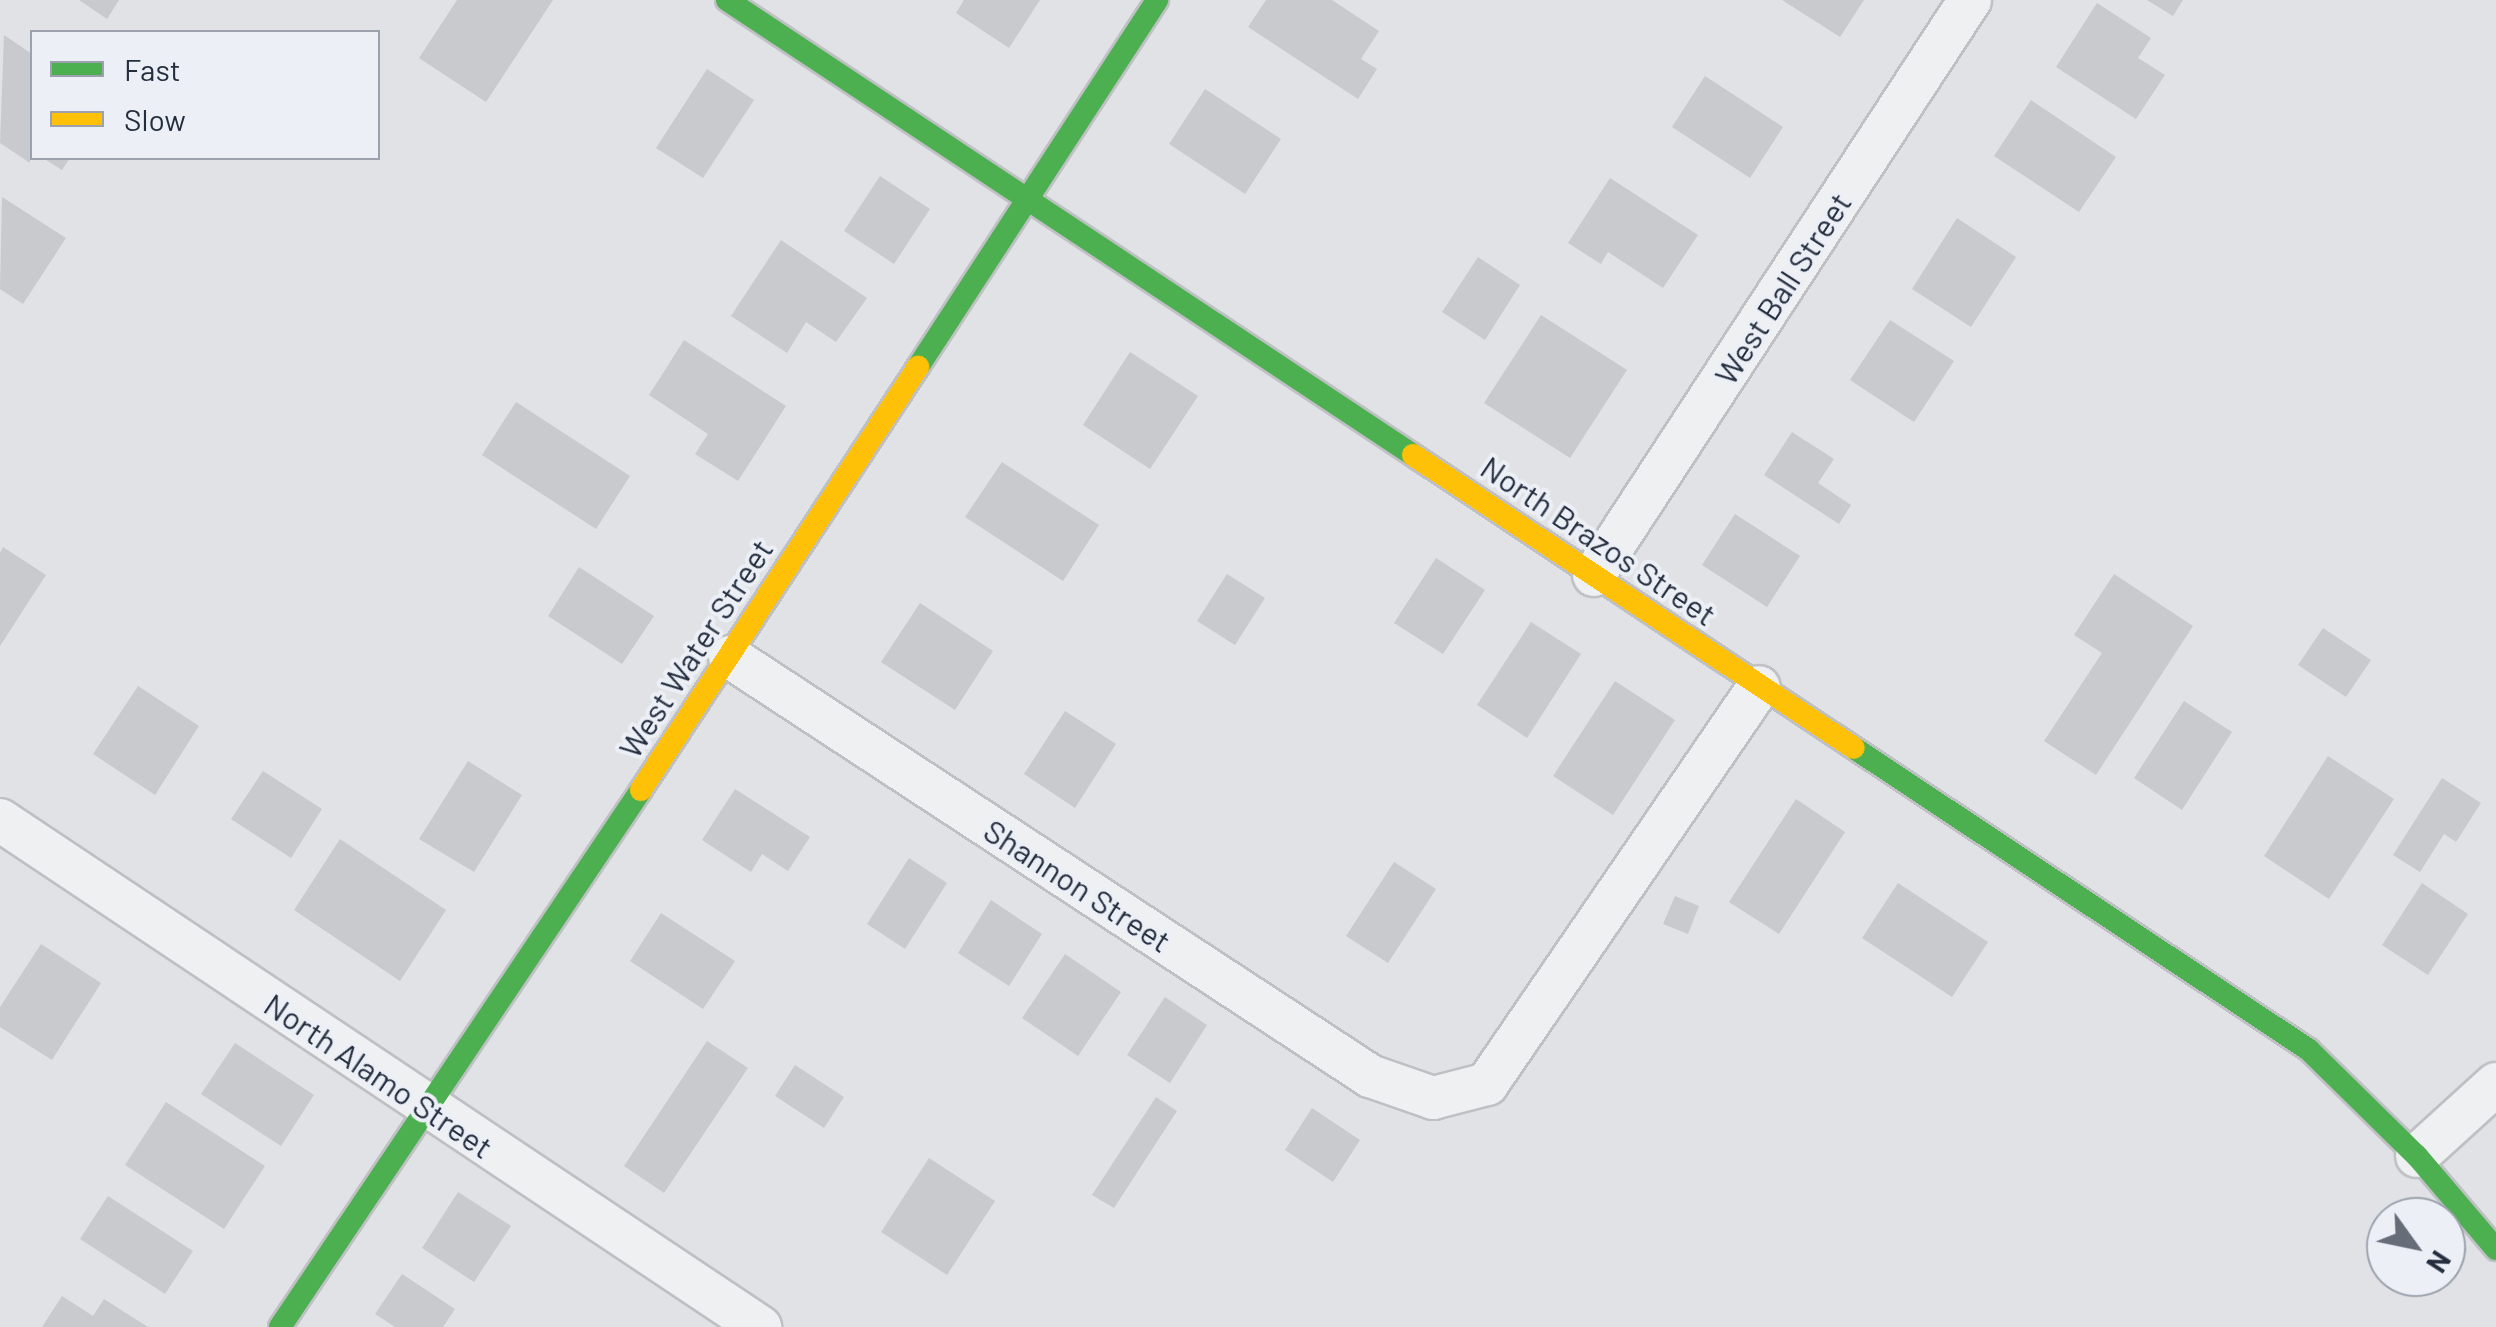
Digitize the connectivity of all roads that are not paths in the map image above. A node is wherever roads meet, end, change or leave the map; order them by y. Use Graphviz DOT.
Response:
graph roads {
  1 [pos="726,0"];
  2 [pos="1156,0"];
  3 [pos="1970,0"];
  4 [pos="1025,197"];
  5 [pos="1594,575"];
  6 [pos="730,657"];
  7 [pos="1759,687"];
  8 [pos="0,820"];
  9 [pos="2496,1084"];
  10 [pos="425,1107"];
  11 [pos="2416,1156"];
  12 [pos="2496,1248"];
  13 [pos="280,1327"];
  14 [pos="760,1327"];
  1 -- 4 [label="street, North Brazos Street"];
  2 -- 4 [label="street, West Water Street"];
  3 -- 5 [label="street, West Ball Street"];
  4 -- 5 [label="street, North Brazos Street"];
  4 -- 6 [label="street, West Water Street"];
  5 -- 7 [label="street, North Brazos Street"];
  6 -- 7 [label="street, Shannon Street"];
  6 -- 10 [label="street, West Water Street"];
  7 -- 11 [label="street, North Brazos Street"];
  8 -- 10 [label="street, North Alamo Street"];
  9 -- 11 [label="street"];
  10 -- 13 [label="street, West Water Street"];
  10 -- 14 [label="street, North Alamo Street"];
  11 -- 12 [label="street, North Brazos Street"];
}
